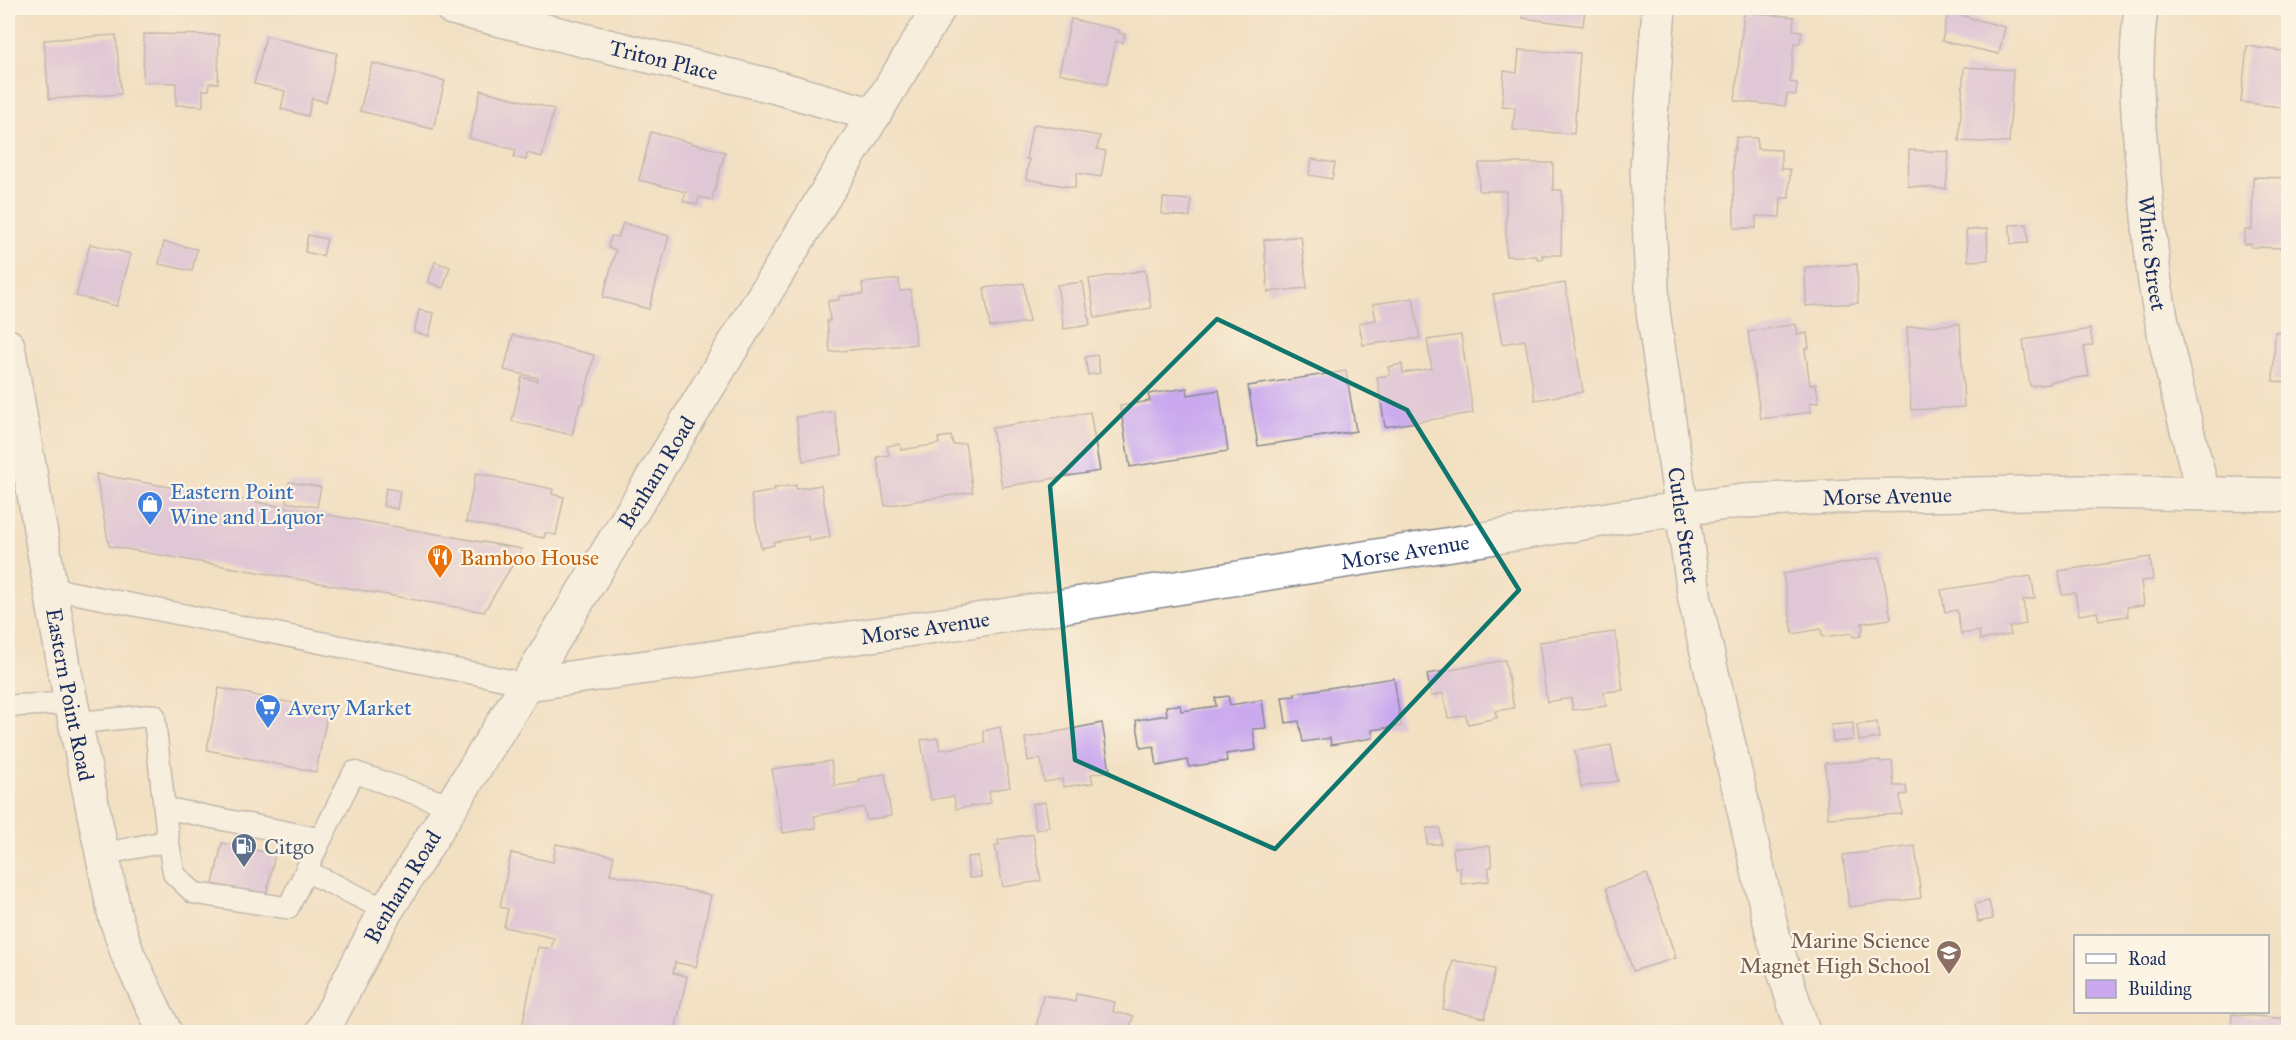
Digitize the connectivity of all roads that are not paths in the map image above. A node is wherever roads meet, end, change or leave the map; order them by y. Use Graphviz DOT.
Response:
graph roads {
  1 [pos="452,8"];
  2 [pos="939,8"];
  3 [pos="1659,8"];
  4 [pos="2141,8"];
  5 [pos="874,115"];
  6 [pos="8,346"];
  7 [pos="2203,493"];
  8 [pos="2289,495"];
  9 [pos="1683,508"];
  10 [pos="51,588"];
  11 [pos="527,684"];
  12 [pos="8,706"];
  13 [pos="73,713"];
  14 [pos="451,806"];
  15 [pos="165,808"];
  16 [pos="321,839"];
  17 [pos="168,841"];
  18 [pos="103,854"];
  19 [pos="306,870"];
  20 [pos="386,910"];
  21 [pos="165,1032"];
  22 [pos="322,1032"];
  23 [pos="1803,1032"];
  1 -- 5 [label="street, Triton Place"];
  2 -- 5 [label="street, Benham Road"];
  3 -- 9 [label="street, Cutler Street"];
  4 -- 7 [label="street, White Street"];
  5 -- 11 [label="street, Benham Road"];
  6 -- 10 [label="street, Eastern Point Road"];
  7 -- 8 [label="street, Morse Avenue"];
  7 -- 9 [label="street, Morse Avenue"];
  9 -- 11 [label="street, Morse Avenue"];
  9 -- 23 [label="street, Cutler Street"];
  10 -- 11 [label="lane"];
  10 -- 13 [label="street, Eastern Point Road"];
  11 -- 14 [label="street, Benham Road"];
  12 -- 13 [label="lane"];
  13 -- 15 [label="lane"];
  13 -- 18 [label="street, Eastern Point Road"];
  14 -- 16 [label="lane"];
  14 -- 20 [label="street, Benham Road"];
  15 -- 16 [label="lane"];
  15 -- 17 [label="lane"];
  16 -- 19 [label="lane"];
  17 -- 18 [label="lane"];
  17 -- 19 [label="lane"];
  18 -- 21 [label="street, Eastern Point Road"];
  19 -- 20 [label="lane"];
  20 -- 22 [label="street, Benham Road"];
}
